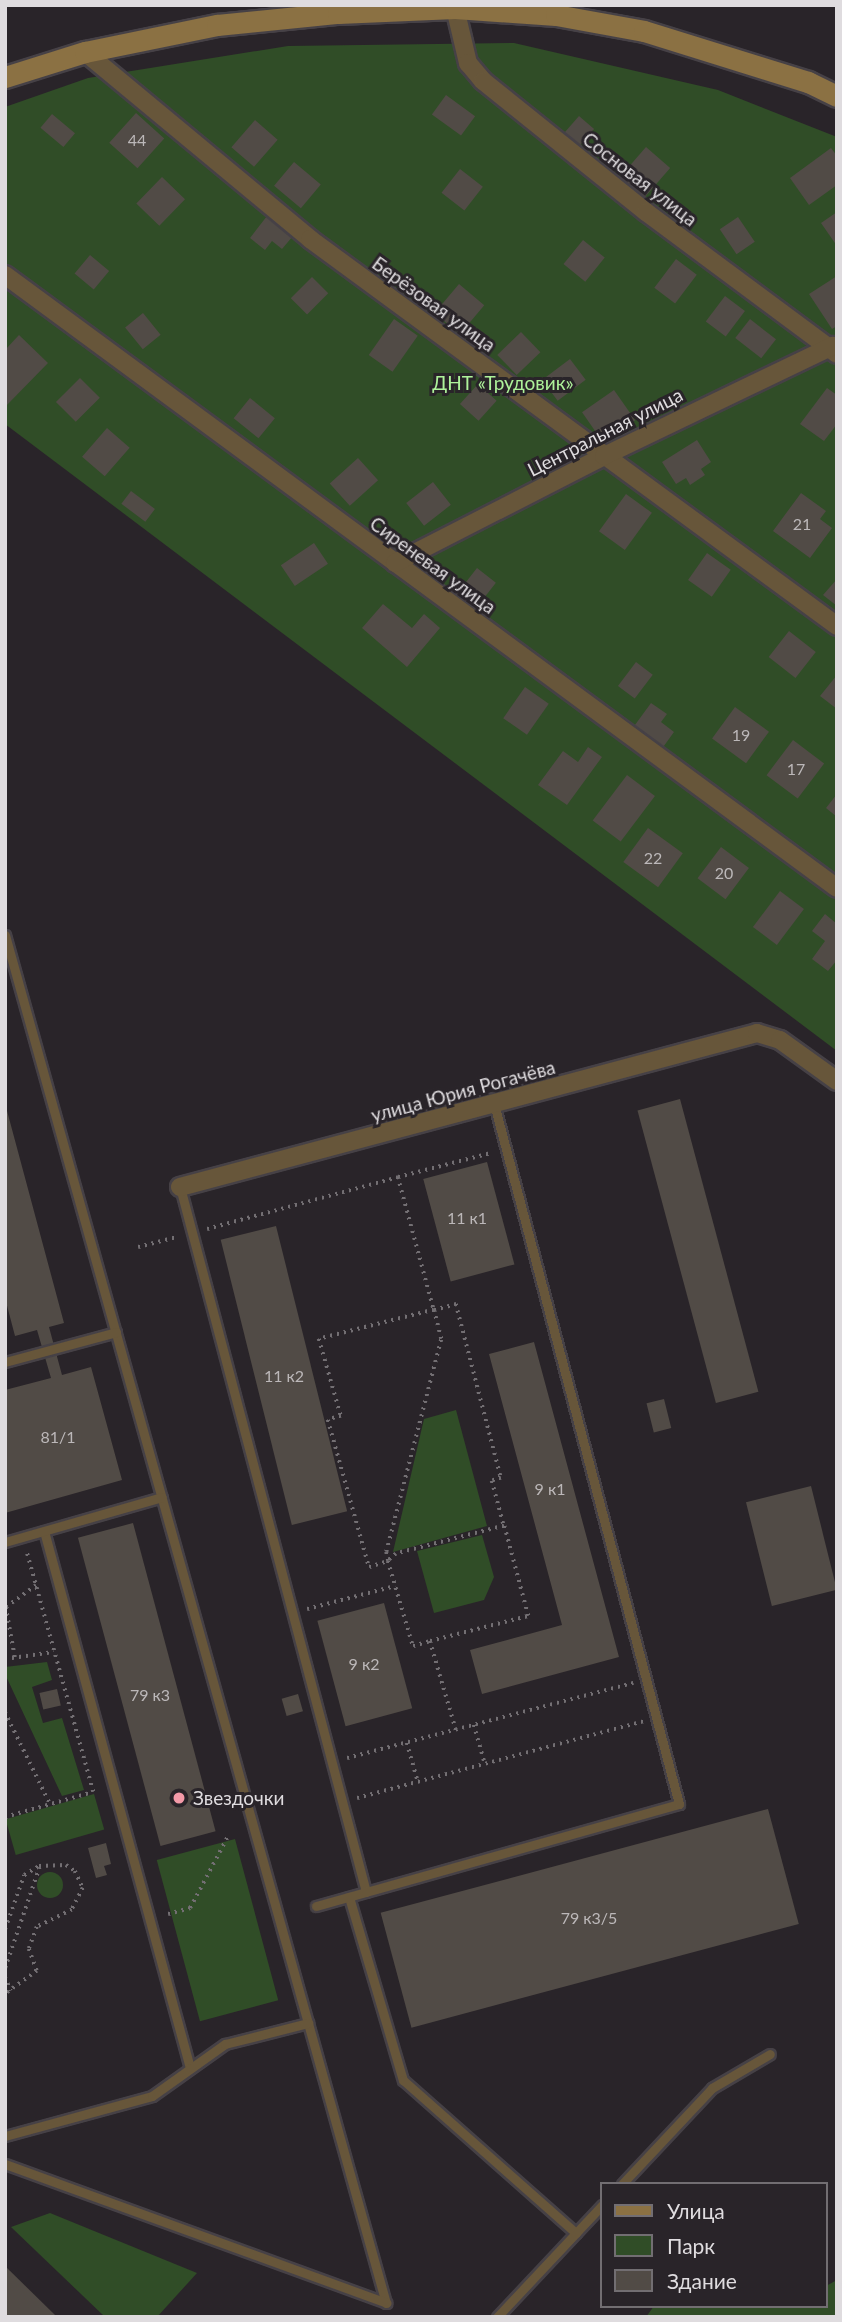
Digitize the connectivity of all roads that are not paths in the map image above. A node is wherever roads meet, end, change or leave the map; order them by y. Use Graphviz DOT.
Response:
graph roads {
  1 [pos="455,8"];
  2 [pos="85,52"];
  3 [pos="5,77"];
  4 [pos="837,96"];
  5 [pos="5,275"];
  6 [pos="833,349"];
  7 [pos="604,456"];
  8 [pos="396,563"];
  9 [pos="837,626"];
  10 [pos="837,888"];
  11 [pos="5,935"];
  12 [pos="837,1081"];
  13 [pos="494,1104"];
  14 [pos="180,1187"];
  15 [pos="116,1332"];
  16 [pos="5,1362"];
  17 [pos="162,1497"];
  18 [pos="44,1531"];
  19 [pos="5,1542"];
  20 [pos="366,1892"];
  21 [pos="349,1897"];
  22 [pos="316,1906"];
  23 [pos="308,2023"];
  24 [pos="770,2054"];
  25 [pos="190,2068"];
  26 [pos="5,2136"];
  27 [pos="5,2164"];
  28 [pos="624,2182"];
  29 [pos="600,2207"];
  30 [pos="576,2233"];
  31 [pos="498,2317"];
  1 -- 2 [label="main road"];
  1 -- 4 [label="main road"];
  1 -- 6 [label="street, Сосновая улица"];
  2 -- 3 [label="main road"];
  2 -- 7 [label="street, Берёзовая улица"];
  5 -- 8 [label="street, Сиреневая улица"];
  6 -- 7 [label="street, Центральная улица"];
  7 -- 8 [label="street, Центральная улица"];
  7 -- 9 [label="street, Берёзовая улица"];
  8 -- 10 [label="street, Сиреневая улица"];
  11 -- 15 [label="lane"];
  12 -- 13 [label="street, улица Юрия Рогачёва"];
  13 -- 14 [label="street, улица Юрия Рогачёва"];
  13 -- 20 [label="lane"];
  14 -- 20 [label="lane"];
  15 -- 16 [label="lane"];
  15 -- 17 [label="lane"];
  17 -- 18 [label="lane"];
  17 -- 23 [label="lane"];
  18 -- 19 [label="lane"];
  18 -- 25 [label="lane"];
  20 -- 21 [label="lane"];
  21 -- 22 [label="lane"];
  21 -- 30 [label="lane"];
  23 -- 25 [label="lane"];
  23 -- 27 [label="lane"];
  24 -- 28 [label="lane"];
  25 -- 26 [label="lane"];
  29 -- 30 [label="lane"];
  30 -- 31 [label="lane"];
}
